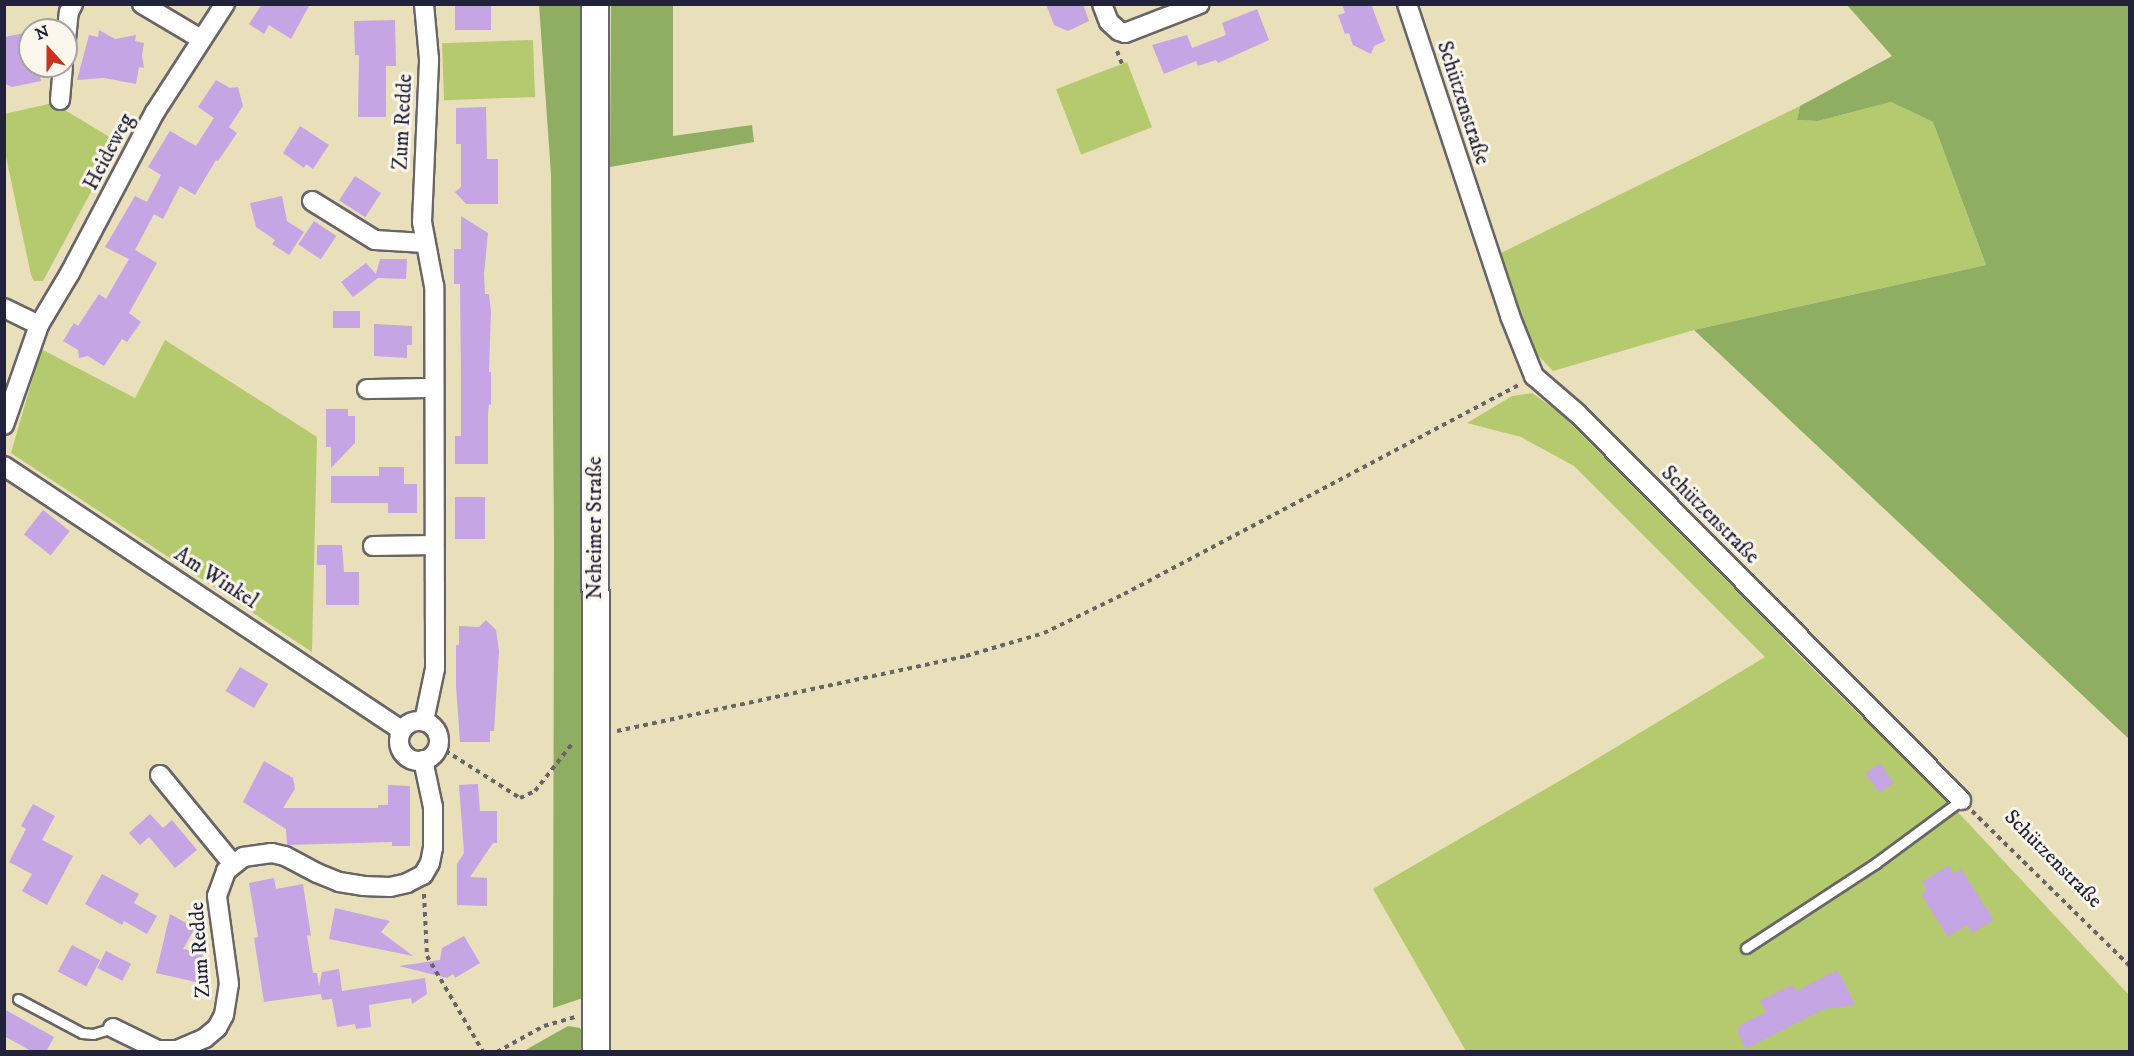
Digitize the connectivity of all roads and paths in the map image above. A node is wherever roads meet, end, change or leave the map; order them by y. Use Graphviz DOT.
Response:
graph roads {
  1 [pos="142,4"];
  2 [pos="225,4"];
  3 [pos="424,4"];
  4 [pos="595,4"];
  5 [pos="1102,4"];
  6 [pos="1200,4"];
  7 [pos="1407,4"];
  8 [pos="201,39"];
  9 [pos="62,78"];
  10 [pos="60,100"];
  11 [pos="312,201"];
  12 [pos="424,243"];
  13 [pos="4,308"];
  14 [pos="39,325"];
  15 [pos="1534,376"];
  16 [pos="433,388"];
  17 [pos="367,389"];
  18 [pos="4,425"];
  19 [pos="4,466"];
  20 [pos="434,545"];
  21 [pos="373,546"];
  22 [pos="424,721"];
  23 [pos="401,730"];
  24 [pos="594,736"];
  25 [pos="438,746"];
  26 [pos="423,760"];
  27 [pos="160,775"];
  28 [pos="1961,800"];
  29 [pos="232,863"];
  30 [pos="423,875"];
  31 [pos="1746,948"];
  32 [pos="2130,966"];
  33 [pos="18,999"];
  34 [pos="596,1012"];
  35 [pos="113,1028"];
  36 [pos="483,1052"];
  37 [pos="497,1052"];
  38 [pos="596,1052"];
  1 -- 8 [label="street"];
  2 -- 8 [label="street, Heideweg"];
  3 -- 12 [label="street, Zum Redde"];
  4 -- 24 [label="main road, Neheimer Straße"];
  5 -- 6 [label="street"];
  7 -- 15 [label="street, Schützenstraße"];
  8 -- 14 [label="street, Heideweg"];
  9 -- 10 [label="street"];
  11 -- 12 [label="street"];
  12 -- 16 [label="street, Zum Redde"];
  13 -- 14 [label="street"];
  14 -- 18 [label="street"];
  15 -- 24 [label="path"];
  15 -- 28 [label="street, Schützenstraße"];
  16 -- 17 [label="street"];
  16 -- 20 [label="street, Zum Redde"];
  19 -- 23 [label="street, Am Winkel"];
  20 -- 21 [label="street"];
  20 -- 22 [label="street, Zum Redde"];
  22 -- 23 [label="street"];
  22 -- 25 [label="street"];
  23 -- 26 [label="street"];
  24 -- 25 [label="path"];
  24 -- 34 [label="main road, Neheimer Straße"];
  25 -- 26 [label="street"];
  26 -- 30 [label="street"];
  27 -- 29 [label="street"];
  28 -- 31 [label="lane"];
  28 -- 32 [label="path, Schützenstraße"];
  29 -- 30 [label="street"];
  29 -- 35 [label="street, Zum Redde"];
  30 -- 36 [label="path"];
  33 -- 35 [label="lane"];
  34 -- 37 [label="path"];
  34 -- 38 [label="main road, Neheimer Straße"];
}
